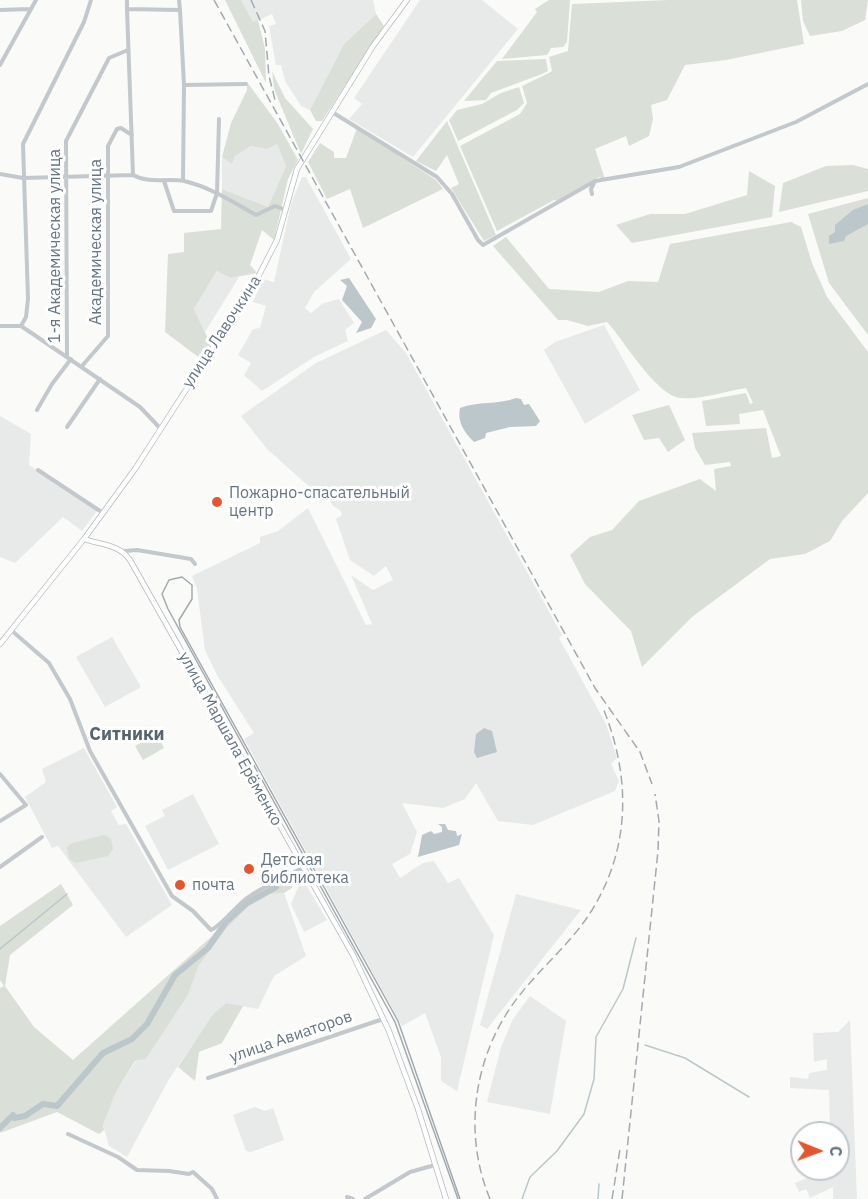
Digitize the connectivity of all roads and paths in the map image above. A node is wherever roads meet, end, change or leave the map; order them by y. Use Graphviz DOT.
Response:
graph roads {
  1 [pos="36,0"];
  2 [pos="91,0"];
  3 [pos="127,0"];
  4 [pos="179,0"];
  5 [pos="407,0"];
  6 [pos="31,9"];
  7 [pos="127,9"];
  8 [pos="0,10"];
  9 [pos="180,10"];
  10 [pos="128,50"];
  11 [pos="0,65"];
  12 [pos="246,84"];
  13 [pos="868,84"];
  14 [pos="184,86"];
  15 [pos="332,112"];
  16 [pos="219,119"];
  17 [pos="132,135"];
  18 [pos="0,174"];
  19 [pos="109,175"];
  20 [pos="133,175"];
  21 [pos="67,177"];
  22 [pos="23,178"];
  23 [pos="164,181"];
  24 [pos="183,181"];
  25 [pos="595,181"];
  26 [pos="217,193"];
  27 [pos="592,194"];
  28 [pos="285,210"];
  29 [pos="0,326"];
  30 [pos="21,326"];
  31 [pos="69,358"];
  32 [pos="82,366"];
  33 [pos="100,379"];
  34 [pos="37,410"];
  35 [pos="67,427"];
  36 [pos="160,428"];
  37 [pos="38,470"];
  38 [pos="103,513"];
  39 [pos="84,539"];
  40 [pos="124,551"];
  41 [pos="195,564"];
  42 [pos="11,630"];
  43 [pos="0,644"];
  44 [pos="0,774"];
  45 [pos="0,821"];
  46 [pos="42,837"];
  47 [pos="0,867"];
  48 [pos="303,868"];
  49 [pos="383,1018"];
  50 [pos="208,1078"];
  51 [pos="68,1134"];
  52 [pos="435,1165"];
  53 [pos="347,1197"];
  54 [pos="217,1199"];
  55 [pos="353,1199"];
  56 [pos="365,1199"];
  57 [pos="446,1199"];
  1 -- 6 [label="street"];
  2 -- 22 [label="street"];
  3 -- 7 [label="street"];
  4 -- 9 [label="street"];
  5 -- 15 [label="main road, улица Лавочкина"];
  6 -- 8 [label="street"];
  6 -- 11 [label="street"];
  7 -- 9 [label="street"];
  7 -- 10 [label="street"];
  9 -- 14 [label="street"];
  10 -- 17 [label="street"];
  10 -- 21 [label="street, 1-я Академическая улица"];
  12 -- 14 [label="street"];
  13 -- 25 [label="street"];
  14 -- 24 [label="street"];
  15 -- 25 [label="street"];
  15 -- 28 [label="main road, улица Лавочкина"];
  16 -- 26 [label="street"];
  17 -- 19 [label="street, Академическая улица"];
  17 -- 20 [label="street"];
  18 -- 22 [label="street"];
  19 -- 20 [label="street"];
  19 -- 21 [label="street"];
  19 -- 32 [label="street, Академическая улица"];
  20 -- 23 [label="street"];
  21 -- 22 [label="street"];
  21 -- 31 [label="street, 1-я Академическая улица"];
  22 -- 30 [label="street"];
  23 -- 24 [label="street"];
  23 -- 26 [label="street"];
  24 -- 26 [label="street"];
  25 -- 27 [label="street"];
  26 -- 28 [label="street"];
  28 -- 36 [label="main road, улица Лавочкина"];
  29 -- 30 [label="street"];
  30 -- 31 [label="street"];
  31 -- 32 [label="street"];
  31 -- 34 [label="street"];
  32 -- 33 [label="street"];
  33 -- 35 [label="street"];
  33 -- 36 [label="street"];
  36 -- 38 [label="main road, улица Лавочкина"];
  37 -- 38 [label="street"];
  38 -- 39 [label="main road, улица Лавочкина"];
  39 -- 40 [label="main road"];
  39 -- 42 [label="main road, улица Лавочкина"];
  40 -- 41 [label="street"];
  40 -- 48 [label="main road, улица Маршала Ерёменко"];
  42 -- 43 [label="main road, улица Лавочкина"];
  42 -- 48 [label="street"];
  44 -- 45 [label="street"];
  46 -- 47 [label="street"];
  48 -- 49 [label="main road, улица Маршала Ерёменко"];
  49 -- 50 [label="street, улица Авиаторов"];
  49 -- 52 [label="main road, улица Маршала Ерёменко"];
  51 -- 54 [label="street"];
  52 -- 56 [label="street"];
  52 -- 57 [label="main road, улица Маршала Ерёменко"];
  53 -- 55 [label="street"];
}
